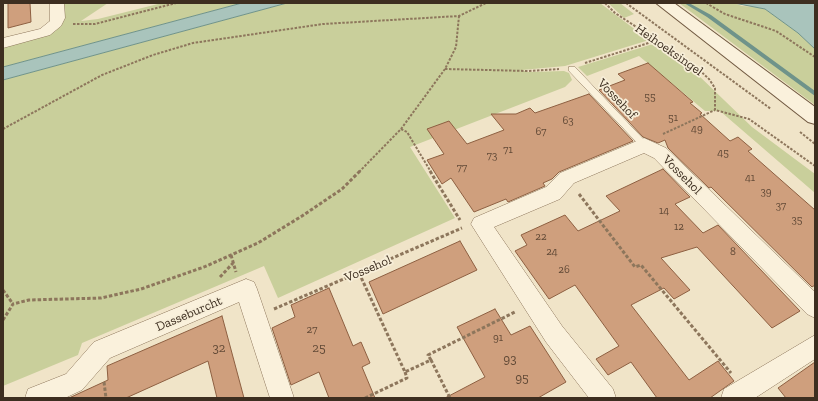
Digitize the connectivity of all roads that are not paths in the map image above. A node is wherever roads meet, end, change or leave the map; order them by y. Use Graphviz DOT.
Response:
graph roads {
  1 [pos="57,3"];
  2 [pos="664,3"];
  3 [pos="3,43"];
  4 [pos="568,69"];
  5 [pos="815,117"];
  6 [pos="644,145"];
  7 [pos="814,304"];
  8 [pos="815,346"];
  9 [pos="739,394"];
  10 [pos="37,398"];
  11 [pos="282,398"];
  12 [pos="604,398"];
  1 -- 3 [label="street"];
  2 -- 5 [label="street"];
  4 -- 6 [label="lane, Vossehof"];
  6 -- 7 [label="street, Vossehol"];
  6 -- 12 [label="street"];
  8 -- 9 [label="street"];
  10 -- 11 [label="street, Dasseburcht"];
}
